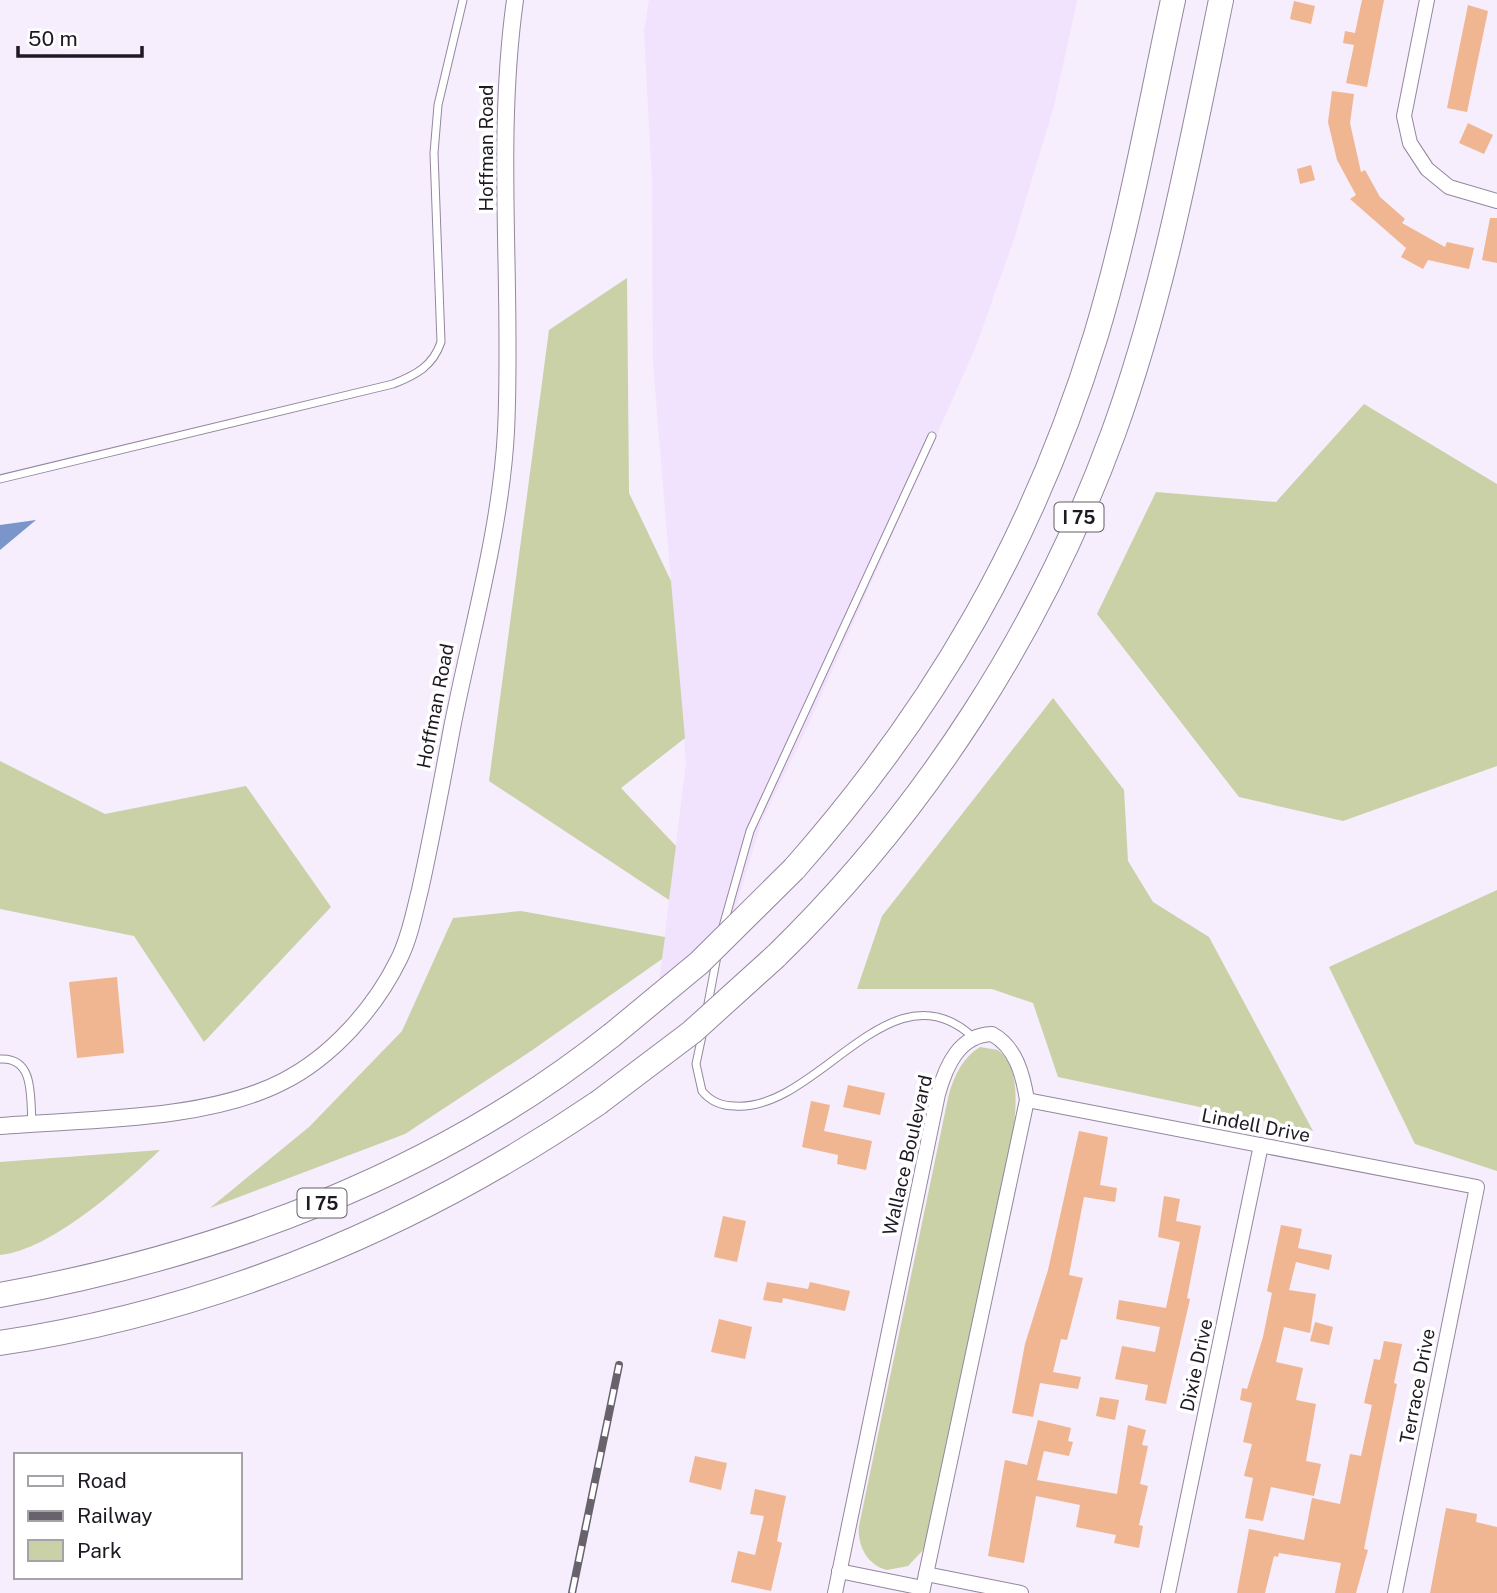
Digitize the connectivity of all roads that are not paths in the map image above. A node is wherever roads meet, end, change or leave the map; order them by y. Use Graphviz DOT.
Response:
graph roads {
  1 [pos="463,0"];
  2 [pos="515,0"];
  3 [pos="1172,0"];
  4 [pos="1221,0"];
  5 [pos="1427,0"];
  6 [pos="1497,201"];
  7 [pos="932,436"];
  8 [pos="0,480"];
  9 [pos="974,1038"];
  10 [pos="0,1059"];
  11 [pos="1027,1100"];
  12 [pos="32,1123"];
  13 [pos="0,1126"];
  14 [pos="1261,1145"];
  15 [pos="1477,1187"];
  16 [pos="0,1295"];
  17 [pos="0,1343"];
  18 [pos="839,1571"];
  19 [pos="924,1585"];
  20 [pos="835,1593"];
  21 [pos="1021,1593"];
  22 [pos="1168,1593"];
  23 [pos="1395,1593"];
  1 -- 8 [label="lane"];
  2 -- 12 [label="street, Hoffman Road"];
  3 -- 16 [label="highway, I 75, bridge"];
  4 -- 17 [label="highway, I 75, bridge"];
  5 -- 6 [label="street"];
  7 -- 9 [label="lane"];
  9 -- 11 [label="street"];
  9 -- 18 [label="street, Wallace Boulevard"];
  10 -- 12 [label="lane"];
  11 -- 14 [label="street, Lindell Drive"];
  11 -- 19 [label="street"];
  12 -- 13 [label="street, Hoffman Road"];
  14 -- 15 [label="street, Lindell Drive"];
  14 -- 22 [label="street, Dixie Drive"];
  15 -- 23 [label="street, Terrace Drive"];
  18 -- 19 [label="street"];
  18 -- 20 [label="street, Wallace Boulevard"];
  19 -- 21 [label="street"];
}
